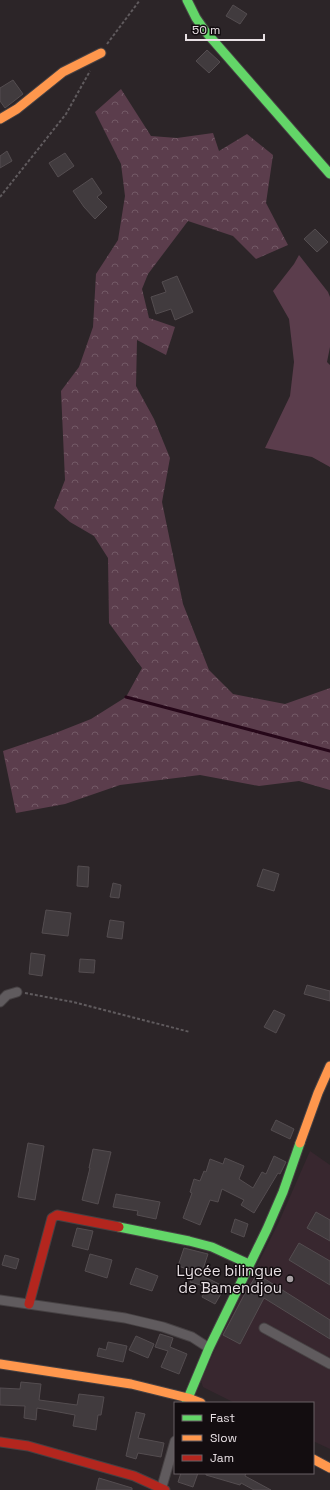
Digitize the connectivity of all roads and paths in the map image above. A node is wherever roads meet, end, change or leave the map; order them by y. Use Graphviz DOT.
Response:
graph roads {
  1 [pos="140,0"];
  2 [pos="187,0"];
  3 [pos="101,53"];
  4 [pos="0,118"];
  5 [pos="330,174"];
  6 [pos="0,197"];
  7 [pos="17,992"];
  8 [pos="0,1002"];
  9 [pos="190,1032"];
  10 [pos="330,1066"];
  11 [pos="250,1264"];
  12 [pos="0,1300"];
  13 [pos="29,1304"];
  14 [pos="264,1328"];
  15 [pos="209,1348"];
  16 [pos="0,1364"];
  17 [pos="330,1364"];
  18 [pos="187,1400"];
  19 [pos="0,1442"];
  20 [pos="174,1445"];
  21 [pos="314,1460"];
  22 [pos="330,1468"];
  23 [pos="162,1489"];
  1 -- 3 [label="path"];
  2 -- 5 [label="street"];
  3 -- 4 [label="street"];
  3 -- 6 [label="path"];
  7 -- 8 [label="street"];
  7 -- 9 [label="path"];
  10 -- 11 [label="street"];
  11 -- 13 [label="street"];
  11 -- 15 [label="street"];
  12 -- 13 [label="street"];
  13 -- 15 [label="street"];
  14 -- 17 [label="street"];
  15 -- 18 [label="street"];
  16 -- 18 [label="street"];
  19 -- 23 [label="street"];
  20 -- 23 [label="street"];
  21 -- 22 [label="street"];
}
